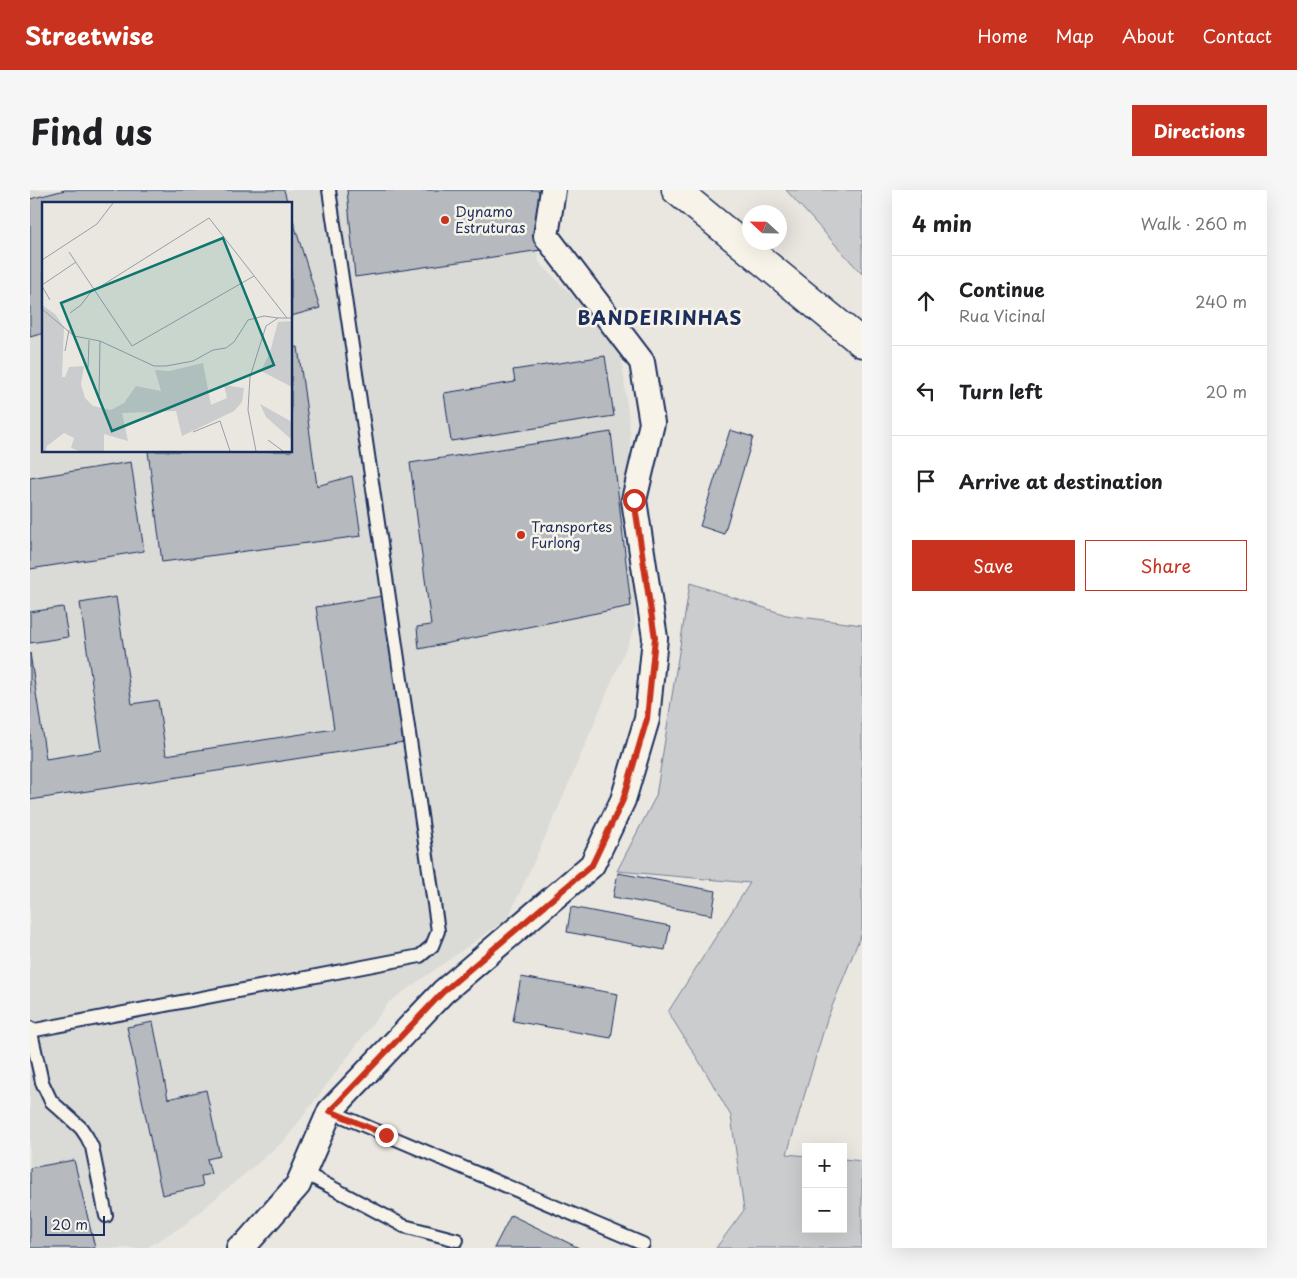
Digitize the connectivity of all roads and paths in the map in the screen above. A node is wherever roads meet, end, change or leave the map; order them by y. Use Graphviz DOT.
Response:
graph roads {
  1 [pos="329,190"];
  2 [pos="553,190"];
  3 [pos="676,190"];
  4 [pos="862,343"];
  5 [pos="30,1030"];
  6 [pos="330,1111"];
  7 [pos="303,1172"];
  8 [pos="106,1216"];
  9 [pos="457,1240"];
  10 [pos="643,1244"];
  11 [pos="239,1248"];
  1 -- 5 [label="lane"];
  2 -- 6 [label="street"];
  3 -- 4 [label="street"];
  5 -- 8 [label="lane"];
  6 -- 7 [label="street"];
  6 -- 10 [label="lane"];
  7 -- 9 [label="lane"];
  7 -- 11 [label="street"];
}
